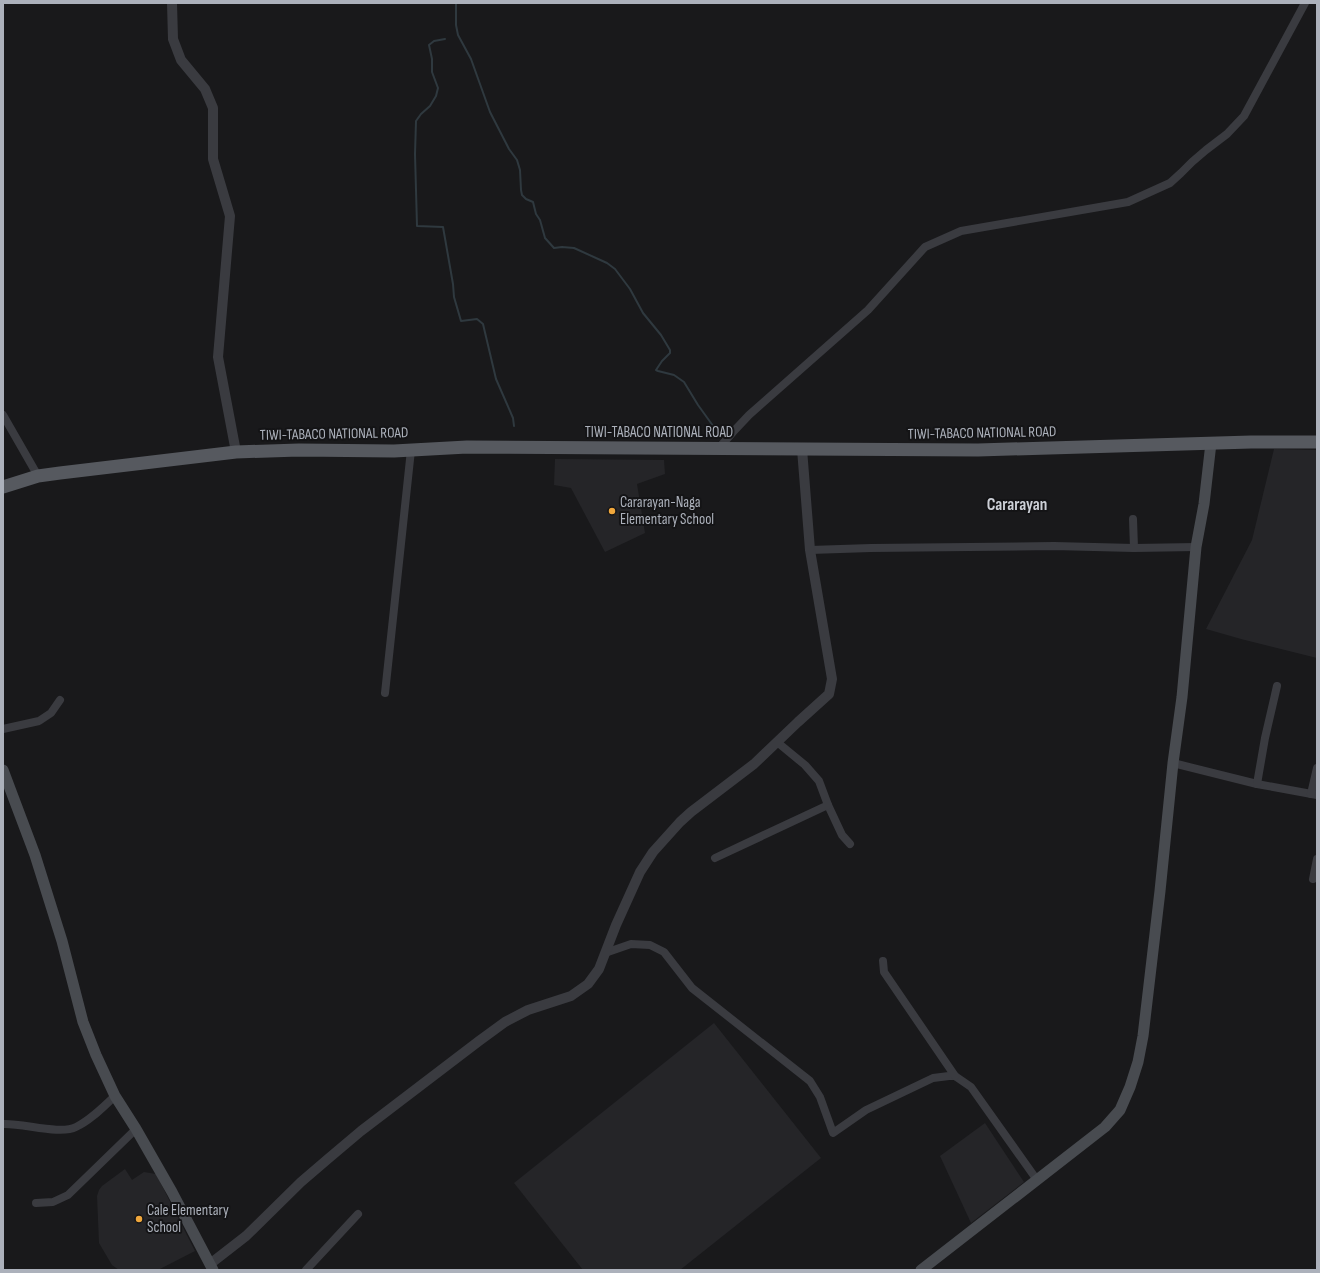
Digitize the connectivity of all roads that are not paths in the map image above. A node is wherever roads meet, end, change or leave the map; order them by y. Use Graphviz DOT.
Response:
graph roads {
  1 [pos="172,3"];
  2 [pos="1305,3"];
  3 [pos="3,415"];
  4 [pos="1317,442"];
  5 [pos="1211,443"];
  6 [pos="719,448"];
  7 [pos="411,450"];
  8 [pos="802,450"];
  9 [pos="236,452"];
  10 [pos="38,476"];
  11 [pos="3,487"];
  12 [pos="1132,519"];
  13 [pos="1196,546"];
  14 [pos="1134,548"];
  15 [pos="810,550"];
  16 [pos="1277,686"];
  17 [pos="386,693"];
  18 [pos="60,700"];
  19 [pos="3,729"];
  20 [pos="777,742"];
  21 [pos="1172,764"];
  22 [pos="1317,768"];
  23 [pos="3,770"];
  24 [pos="1257,784"];
  25 [pos="1314,795"];
  26 [pos="828,805"];
  27 [pos="850,844"];
  28 [pos="715,858"];
  29 [pos="1317,859"];
  30 [pos="1313,879"];
  31 [pos="605,952"];
  32 [pos="883,961"];
  33 [pos="955,1076"];
  34 [pos="115,1096"];
  35 [pos="3,1124"];
  36 [pos="136,1129"];
  37 [pos="1037,1180"];
  38 [pos="36,1203"];
  39 [pos="358,1214"];
  40 [pos="212,1267"];
  41 [pos="306,1270"];
  42 [pos="921,1270"];
  1 -- 9 [label="street"];
  2 -- 6 [label="street"];
  3 -- 10 [label="street"];
  4 -- 5 [label="main road, TIWI-TABACO NATIONAL ROAD"];
  5 -- 8 [label="main road, TIWI-TABACO NATIONAL ROAD"];
  5 -- 13 [label="main road"];
  6 -- 7 [label="main road, TIWI-TABACO NATIONAL ROAD"];
  6 -- 8 [label="main road, TIWI-TABACO NATIONAL ROAD"];
  7 -- 9 [label="main road, TIWI-TABACO NATIONAL ROAD"];
  7 -- 17 [label="street"];
  8 -- 15 [label="street"];
  9 -- 10 [label="main road, TIWI-TABACO NATIONAL ROAD"];
  10 -- 11 [label="main road, TIWI-TABACO NATIONAL ROAD"];
  12 -- 14 [label="street"];
  13 -- 14 [label="street"];
  13 -- 21 [label="main road"];
  14 -- 15 [label="street"];
  15 -- 20 [label="street"];
  16 -- 24 [label="street"];
  18 -- 19 [label="street"];
  20 -- 26 [label="street"];
  20 -- 31 [label="street"];
  21 -- 24 [label="street"];
  21 -- 37 [label="main road"];
  22 -- 25 [label="street"];
  23 -- 34 [label="main road"];
  24 -- 25 [label="street"];
  26 -- 27 [label="street"];
  26 -- 28 [label="street"];
  29 -- 30 [label="street"];
  31 -- 33 [label="street"];
  31 -- 40 [label="street"];
  32 -- 33 [label="street"];
  33 -- 37 [label="street"];
  34 -- 35 [label="street"];
  34 -- 36 [label="main road"];
  36 -- 38 [label="street"];
  36 -- 40 [label="main road"];
  37 -- 42 [label="main road"];
  39 -- 41 [label="street"];
}
